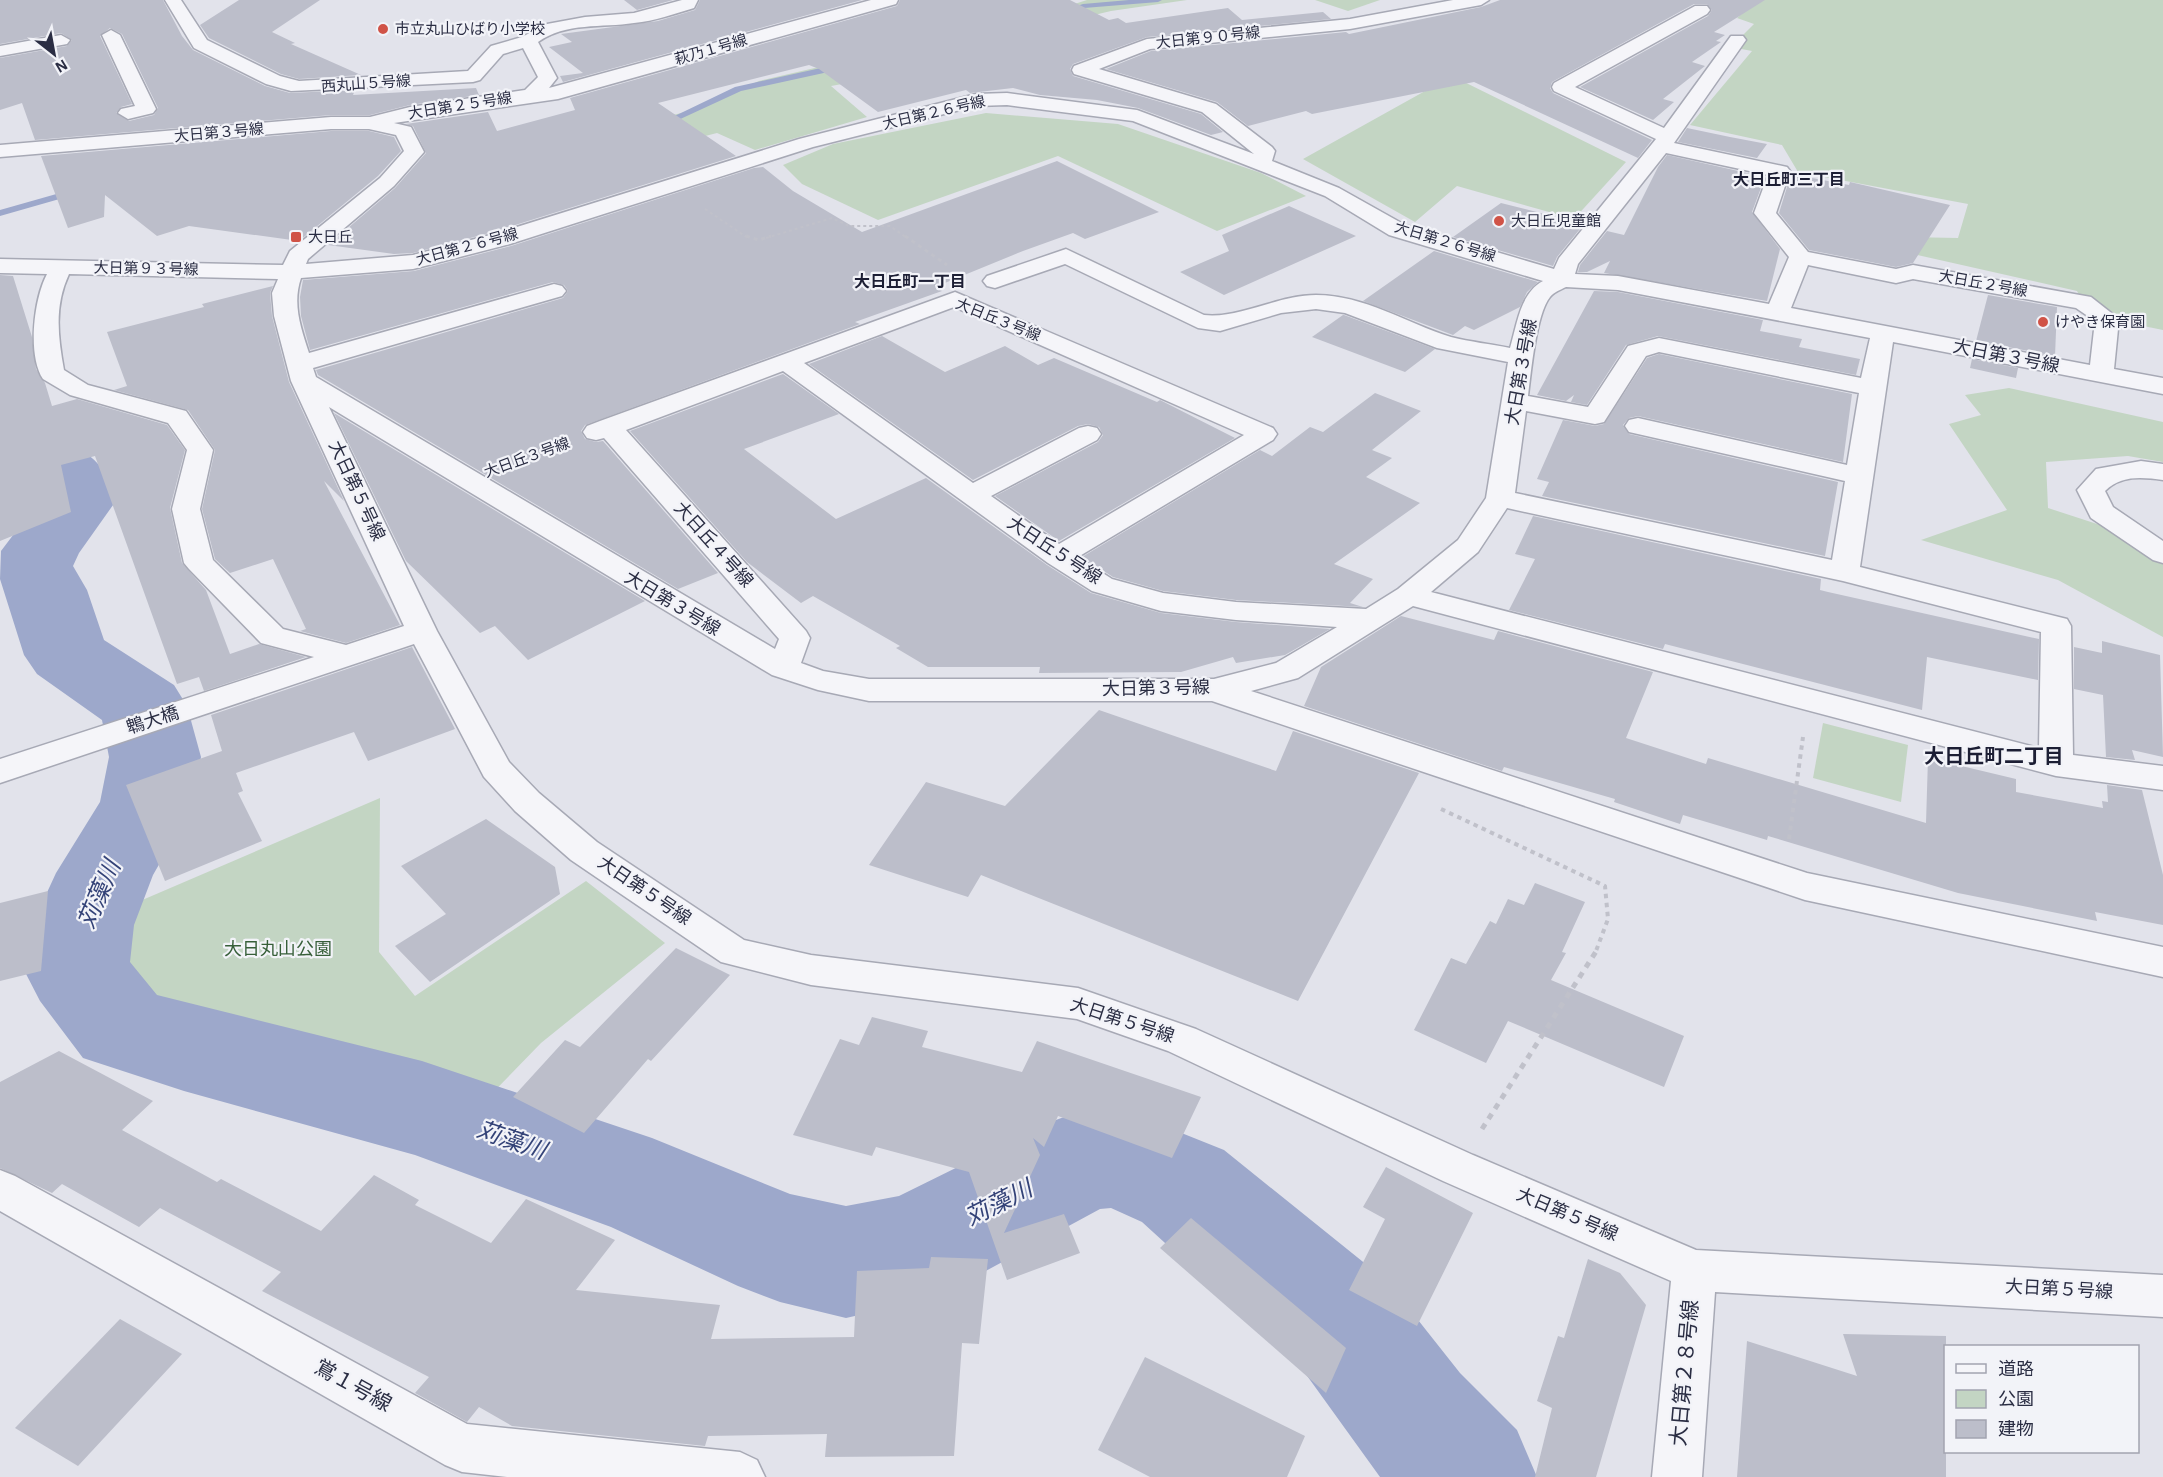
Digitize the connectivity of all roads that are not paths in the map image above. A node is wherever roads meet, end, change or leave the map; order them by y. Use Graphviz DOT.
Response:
graph roads {
  1 [pos="173,0"];
  2 [pos="690,0"];
  3 [pos="890,0"];
  4 [pos="1481,0"];
  5 [pos="1701,10"];
  6 [pos="111,35"];
  7 [pos="61,40"];
  8 [pos="1737,40"];
  9 [pos="528,41"];
  10 [pos="0,51"];
  11 [pos="531,95"];
  12 [pos="128,113"];
  13 [pos="369,123"];
  14 [pos="1664,142"];
  15 [pos="0,151"];
  16 [pos="1262,163"];
  17 [pos="1800,257"];
  18 [pos="0,266"];
  19 [pos="61,268"];
  20 [pos="293,272"];
  21 [pos="1562,280"];
  22 [pos="995,281"];
  23 [pos="555,291"];
  24 [pos="1777,313"];
  25 [pos="1883,334"];
  26 [pos="1521,357"];
  27 [pos="786,362"];
  28 [pos="302,372"];
  29 [pos="2101,375"];
  30 [pos="2163,386"];
  31 [pos="1872,388"];
  32 [pos="1516,401"];
  33 [pos="1638,426"];
  34 [pos="602,430"];
  35 [pos="1088,434"];
  36 [pos="2163,472"];
  37 [pos="1860,476"];
  38 [pos="972,495"];
  39 [pos="1500,498"];
  40 [pos="2163,554"];
  41 [pos="1058,557"];
  42 [pos="1845,572"];
  43 [pos="1409,596"];
  44 [pos="1370,619"];
  45 [pos="422,631"];
  46 [pos="346,655"];
  47 [pos="783,668"];
  48 [pos="1214,690"];
  49 [pos="2056,764"];
  50 [pos="0,771"];
  51 [pos="2163,778"];
  52 [pos="2163,962"];
  53 [pos="0,1189"];
  54 [pos="1694,1270"];
  55 [pos="2163,1296"];
  56 [pos="740,1477"];
  57 [pos="1677,1477"];
  1 -- 9 [label="street, 西丸山５号線"];
  2 -- 9 [label="street"];
  3 -- 11 [label="street, 萩乃１号線"];
  4 -- 16 [label="street, 大日第９０号線"];
  5 -- 14 [label="street"];
  6 -- 12 [label="street"];
  7 -- 10 [label="street"];
  8 -- 14 [label="street"];
  9 -- 11 [label="street, 大日第２５号線"];
  11 -- 13 [label="street, 大日第２５号線"];
  13 -- 15 [label="street, 大日第３号線"];
  13 -- 20 [label="street, 大日第３号線"];
  14 -- 17 [label="street"];
  14 -- 21 [label="street"];
  16 -- 20 [label="street, 大日第２６号線"];
  16 -- 21 [label="street, 大日第２６号線"];
  17 -- 24 [label="street"];
  17 -- 29 [label="street, 大日丘２号線"];
  18 -- 19 [label="street, 大日第９３号線"];
  19 -- 20 [label="street, 大日第９３号線"];
  19 -- 46 [label="street"];
  20 -- 28 [label="street, 大日第３号線"];
  21 -- 24 [label="street, 大日第３号線"];
  21 -- 26 [label="street, 大日第３号線"];
  22 -- 26 [label="street"];
  23 -- 28 [label="street"];
  24 -- 25 [label="street, 大日第３号線"];
  25 -- 29 [label="street, 大日第３号線"];
  25 -- 31 [label="street"];
  26 -- 32 [label="street, 大日第３号線"];
  27 -- 34 [label="street, 大日丘３号線"];
  27 -- 38 [label="street, 大日丘５号線"];
  27 -- 41 [label="street, 大日丘３号線"];
  28 -- 45 [label="street, 大日第５号線"];
  28 -- 47 [label="street, 大日第３号線"];
  29 -- 30 [label="street, 大日第３号線"];
  31 -- 32 [label="street"];
  31 -- 37 [label="street"];
  32 -- 39 [label="street, 大日第３号線"];
  33 -- 37 [label="street"];
  34 -- 47 [label="street, 大日丘４号線"];
  35 -- 38 [label="street"];
  36 -- 40 [label="street"];
  37 -- 42 [label="street"];
  38 -- 41 [label="street, 大日丘５号線"];
  39 -- 42 [label="street"];
  39 -- 43 [label="street, 大日第３号線"];
  41 -- 44 [label="street, 大日丘５号線"];
  42 -- 49 [label="street"];
  43 -- 44 [label="street, 大日第３号線"];
  43 -- 49 [label="street"];
  44 -- 48 [label="street, 大日第３号線"];
  45 -- 46 [label="street, 鵯大橋"];
  45 -- 54 [label="street, 大日第５号線"];
  46 -- 50 [label="street, 鵯大橋"];
  47 -- 48 [label="street, 大日第３号線"];
  48 -- 52 [label="street"];
  49 -- 51 [label="street"];
  53 -- 56 [label="street, 鴬１号線"];
  54 -- 55 [label="street, 大日第５号線"];
  54 -- 57 [label="street, 大日第２８号線"];
}
